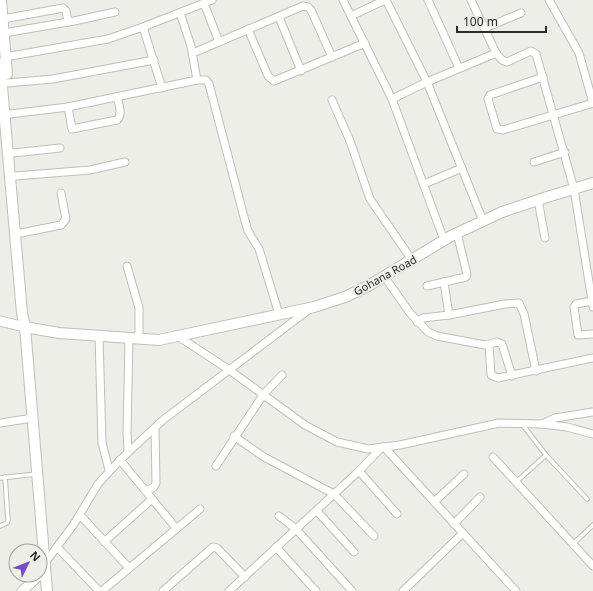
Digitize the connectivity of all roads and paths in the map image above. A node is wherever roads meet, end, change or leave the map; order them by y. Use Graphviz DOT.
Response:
graph roads {
  1 [pos="1,0"];
  2 [pos="212,0"];
  3 [pos="343,0"];
  4 [pos="385,0"];
  5 [pos="428,0"];
  6 [pos="471,0"];
  7 [pos="549,0"];
  8 [pos="204,3"];
  9 [pos="372,3"];
  10 [pos="115,12"];
  11 [pos="180,13"];
  12 [pos="521,13"];
  13 [pos="351,16"];
  14 [pos="279,17"];
  15 [pos="3,19"];
  16 [pos="68,22"];
  17 [pos="144,27"];
  18 [pos="485,28"];
  19 [pos="248,29"];
  20 [pos="4,33"];
  21 [pos="219,42"];
  22 [pos="365,43"];
  23 [pos="193,53"];
  24 [pos="496,53"];
  25 [pos="332,57"];
  26 [pos="154,60"];
  27 [pos="3,61"];
  28 [pos="459,68"];
  29 [pos="301,71"];
  30 [pos="543,77"];
  31 [pos="197,80"];
  32 [pos="427,82"];
  33 [pos="8,83"];
  34 [pos="162,88"];
  35 [pos="117,97"];
  36 [pos="392,99"];
  37 [pos="332,100"];
  38 [pos="593,103"];
  39 [pos="68,107"];
  40 [pos="5,112"];
  41 [pos="554,115"];
  42 [pos="60,148"];
  43 [pos="565,152"];
  44 [pos="13,153"];
  45 [pos="125,162"];
  46 [pos="534,162"];
  47 [pos="462,168"];
  48 [pos="16,176"];
  49 [pos="593,183"];
  50 [pos="424,184"];
  51 [pos="574,189"];
  52 [pos="61,193"];
  53 [pos="538,200"];
  54 [pos="483,221"];
  55 [pos="21,233"];
  56 [pos="457,233"];
  57 [pos="545,238"];
  58 [pos="444,240"];
  59 [pos="412,260"];
  60 [pos="127,266"];
  61 [pos="384,276"];
  62 [pos="444,282"];
  63 [pos="591,283"];
  64 [pos="426,286"];
  65 [pos="592,304"];
  66 [pos="311,308"];
  67 [pos="280,314"];
  68 [pos="0,315"];
  69 [pos="449,315"];
  70 [pos="0,321"];
  71 [pos="25,322"];
  72 [pos="418,322"];
  73 [pos="139,334"];
  74 [pos="593,334"];
  75 [pos="99,336"];
  76 [pos="172,336"];
  77 [pos="129,339"];
  78 [pos="489,345"];
  79 [pos="593,358"];
  80 [pos="228,369"];
  81 [pos="536,371"];
  82 [pos="282,375"];
  83 [pos="512,376"];
  84 [pos="262,395"];
  85 [pos="593,412"];
  86 [pos="33,418"];
  87 [pos="0,422"];
  88 [pos="521,423"];
  89 [pos="542,424"];
  90 [pos="155,428"];
  91 [pos="593,434"];
  92 [pos="234,436"];
  93 [pos="383,447"];
  94 [pos="128,452"];
  95 [pos="546,455"];
  96 [pos="493,457"];
  97 [pos="120,460"];
  98 [pos="216,466"];
  99 [pos="109,470"];
  100 [pos="359,471"];
  101 [pos="37,474"];
  102 [pos="464,474"];
  103 [pos="5,477"];
  104 [pos="0,478"];
  105 [pos="516,482"];
  106 [pos="146,491"];
  107 [pos="334,494"];
  108 [pos="480,497"];
  109 [pos="152,499"];
  110 [pos="587,499"];
  111 [pos="434,502"];
  112 [pos="200,509"];
  113 [pos="317,511"];
  114 [pos="398,514"];
  115 [pos="80,515"];
  116 [pos="279,516"];
  117 [pos="454,524"];
  118 [pos="593,525"];
  119 [pos="0,526"];
  120 [pos="176,528"];
  121 [pos="296,529"];
  122 [pos="463,533"];
  123 [pos="374,536"];
  124 [pos="104,542"];
  125 [pos="41,543"];
  126 [pos="573,544"];
  127 [pos="57,547"];
  128 [pos="276,547"];
  129 [pos="354,552"];
  130 [pos="48,562"];
  131 [pos="593,566"];
  132 [pos="129,568"];
  133 [pos="245,577"];
  134 [pos="30,583"];
  135 [pos="22,591"];
  136 [pos="99,591"];
  137 [pos="102,591"];
  138 [pos="163,591"];
  139 [pos="229,591"];
  140 [pos="316,591"];
  141 [pos="352,591"];
  142 [pos="403,591"];
  143 [pos="516,591"];
  1 -- 15 [label="main road"];
  2 -- 8 [label="street"];
  3 -- 13 [label="street"];
  4 -- 9 [label="street"];
  4 -- 32 [label="street"];
  5 -- 28 [label="street"];
  6 -- 18 [label="street"];
  7 -- 38 [label="street"];
  8 -- 11 [label="street"];
  8 -- 21 [label="street"];
  9 -- 13 [label="street"];
  10 -- 16 [label="street"];
  11 -- 17 [label="street"];
  11 -- 23 [label="street"];
  12 -- 18 [label="street"];
  13 -- 22 [label="street"];
  14 -- 19 [label="street"];
  14 -- 25 [label="street"];
  14 -- 29 [label="street"];
  15 -- 16 [label="street"];
  15 -- 20 [label="main road"];
  16 -- 20 [label="street"];
  17 -- 26 [label="street"];
  17 -- 27 [label="street"];
  18 -- 24 [label="street"];
  19 -- 21 [label="street"];
  19 -- 29 [label="street"];
  20 -- 27 [label="main road"];
  21 -- 23 [label="street"];
  22 -- 25 [label="street"];
  22 -- 36 [label="street"];
  23 -- 31 [label="street"];
  24 -- 28 [label="street"];
  24 -- 30 [label="street"];
  25 -- 29 [label="street"];
  26 -- 33 [label="street"];
  26 -- 34 [label="street"];
  27 -- 33 [label="main road"];
  27 -- 40 [label="main road"];
  28 -- 32 [label="street"];
  30 -- 41 [label="street"];
  30 -- 41 [label="street"];
  31 -- 34 [label="street"];
  31 -- 67 [label="street"];
  32 -- 36 [label="street"];
  32 -- 47 [label="street"];
  33 -- 40 [label="main road"];
  34 -- 35 [label="street"];
  35 -- 39 [label="street"];
  35 -- 39 [label="street"];
  36 -- 50 [label="street"];
  37 -- 59 [label="street"];
  38 -- 41 [label="street"];
  39 -- 40 [label="street"];
  40 -- 44 [label="main road"];
  40 -- 71 [label="main road"];
  41 -- 43 [label="street"];
  42 -- 44 [label="street"];
  43 -- 46 [label="street"];
  43 -- 51 [label="street"];
  44 -- 48 [label="main road"];
  45 -- 48 [label="street"];
  47 -- 50 [label="street"];
  47 -- 54 [label="street"];
  48 -- 55 [label="main road"];
  49 -- 51 [label="main road, Gohana Road"];
  50 -- 58 [label="street"];
  51 -- 53 [label="main road, Gohana Road"];
  51 -- 63 [label="street"];
  52 -- 55 [label="street"];
  53 -- 54 [label="main road, Gohana Road"];
  53 -- 57 [label="street"];
  54 -- 56 [label="main road, Gohana Road"];
  55 -- 71 [label="main road"];
  56 -- 58 [label="main road, Gohana Road"];
  56 -- 62 [label="street"];
  58 -- 59 [label="main road, Gohana Road"];
  59 -- 61 [label="main road, Gohana Road"];
  60 -- 73 [label="street"];
  61 -- 66 [label="main road, Gohana Road"];
  61 -- 72 [label="street"];
  62 -- 64 [label="street"];
  62 -- 69 [label="street"];
  63 -- 65 [label="street"];
  65 -- 74 [label="street"];
  66 -- 67 [label="main road, Gohana Road"];
  66 -- 80 [label="street"];
  67 -- 76 [label="main road, Gohana Road"];
  68 -- 71 [label="street"];
  69 -- 72 [label="street"];
  69 -- 81 [label="street"];
  70 -- 71 [label="street"];
  71 -- 73 [label="main road"];
  71 -- 75 [label="main road, Gohana Road"];
  71 -- 86 [label="main road"];
  72 -- 78 [label="street"];
  73 -- 76 [label="main road"];
  75 -- 77 [label="main road, Gohana Road"];
  75 -- 99 [label="street"];
  76 -- 77 [label="main road, Gohana Road"];
  76 -- 80 [label="street"];
  77 -- 94 [label="street"];
  78 -- 83 [label="street"];
  78 -- 83 [label="street"];
  79 -- 81 [label="street"];
  80 -- 84 [label="street"];
  80 -- 90 [label="street"];
  81 -- 83 [label="street"];
  82 -- 84 [label="street"];
  84 -- 92 [label="street"];
  84 -- 93 [label="street"];
  85 -- 89 [label="street"];
  86 -- 87 [label="street"];
  86 -- 101 [label="main road"];
  88 -- 89 [label="street"];
  88 -- 93 [label="street"];
  88 -- 95 [label="lane"];
  89 -- 91 [label="street"];
  90 -- 94 [label="street"];
  90 -- 106 [label="street"];
  92 -- 98 [label="street"];
  92 -- 107 [label="street"];
  93 -- 100 [label="street"];
  93 -- 111 [label="street"];
  94 -- 97 [label="street"];
  95 -- 105 [label="lane"];
  95 -- 110 [label="lane"];
  96 -- 105 [label="street"];
  97 -- 99 [label="street"];
  97 -- 106 [label="street"];
  99 -- 115 [label="street"];
  100 -- 107 [label="street"];
  100 -- 114 [label="street"];
  101 -- 103 [label="lane"];
  101 -- 125 [label="main road"];
  102 -- 111 [label="street"];
  103 -- 104 [label="lane"];
  103 -- 119 [label="lane"];
  105 -- 126 [label="street"];
  106 -- 109 [label="street"];
  107 -- 113 [label="street"];
  107 -- 123 [label="street"];
  108 -- 117 [label="street"];
  109 -- 120 [label="street"];
  109 -- 124 [label="street"];
  111 -- 117 [label="street"];
  112 -- 120 [label="street"];
  113 -- 121 [label="street"];
  113 -- 129 [label="street"];
  115 -- 124 [label="street"];
  115 -- 127 [label="street"];
  116 -- 121 [label="street"];
  117 -- 122 [label="street"];
  118 -- 126 [label="lane"];
  120 -- 132 [label="street"];
  121 -- 128 [label="street"];
  121 -- 141 [label="street"];
  122 -- 142 [label="street"];
  122 -- 143 [label="street"];
  124 -- 132 [label="street"];
  126 -- 131 [label="street"];
  127 -- 130 [label="street"];
  127 -- 136 [label="street"];
  128 -- 133 [label="street"];
  128 -- 140 [label="street"];
  132 -- 137 [label="street"];
  133 -- 138 [label="street"];
  133 -- 139 [label="street"];
  134 -- 135 [label="street"];
}
